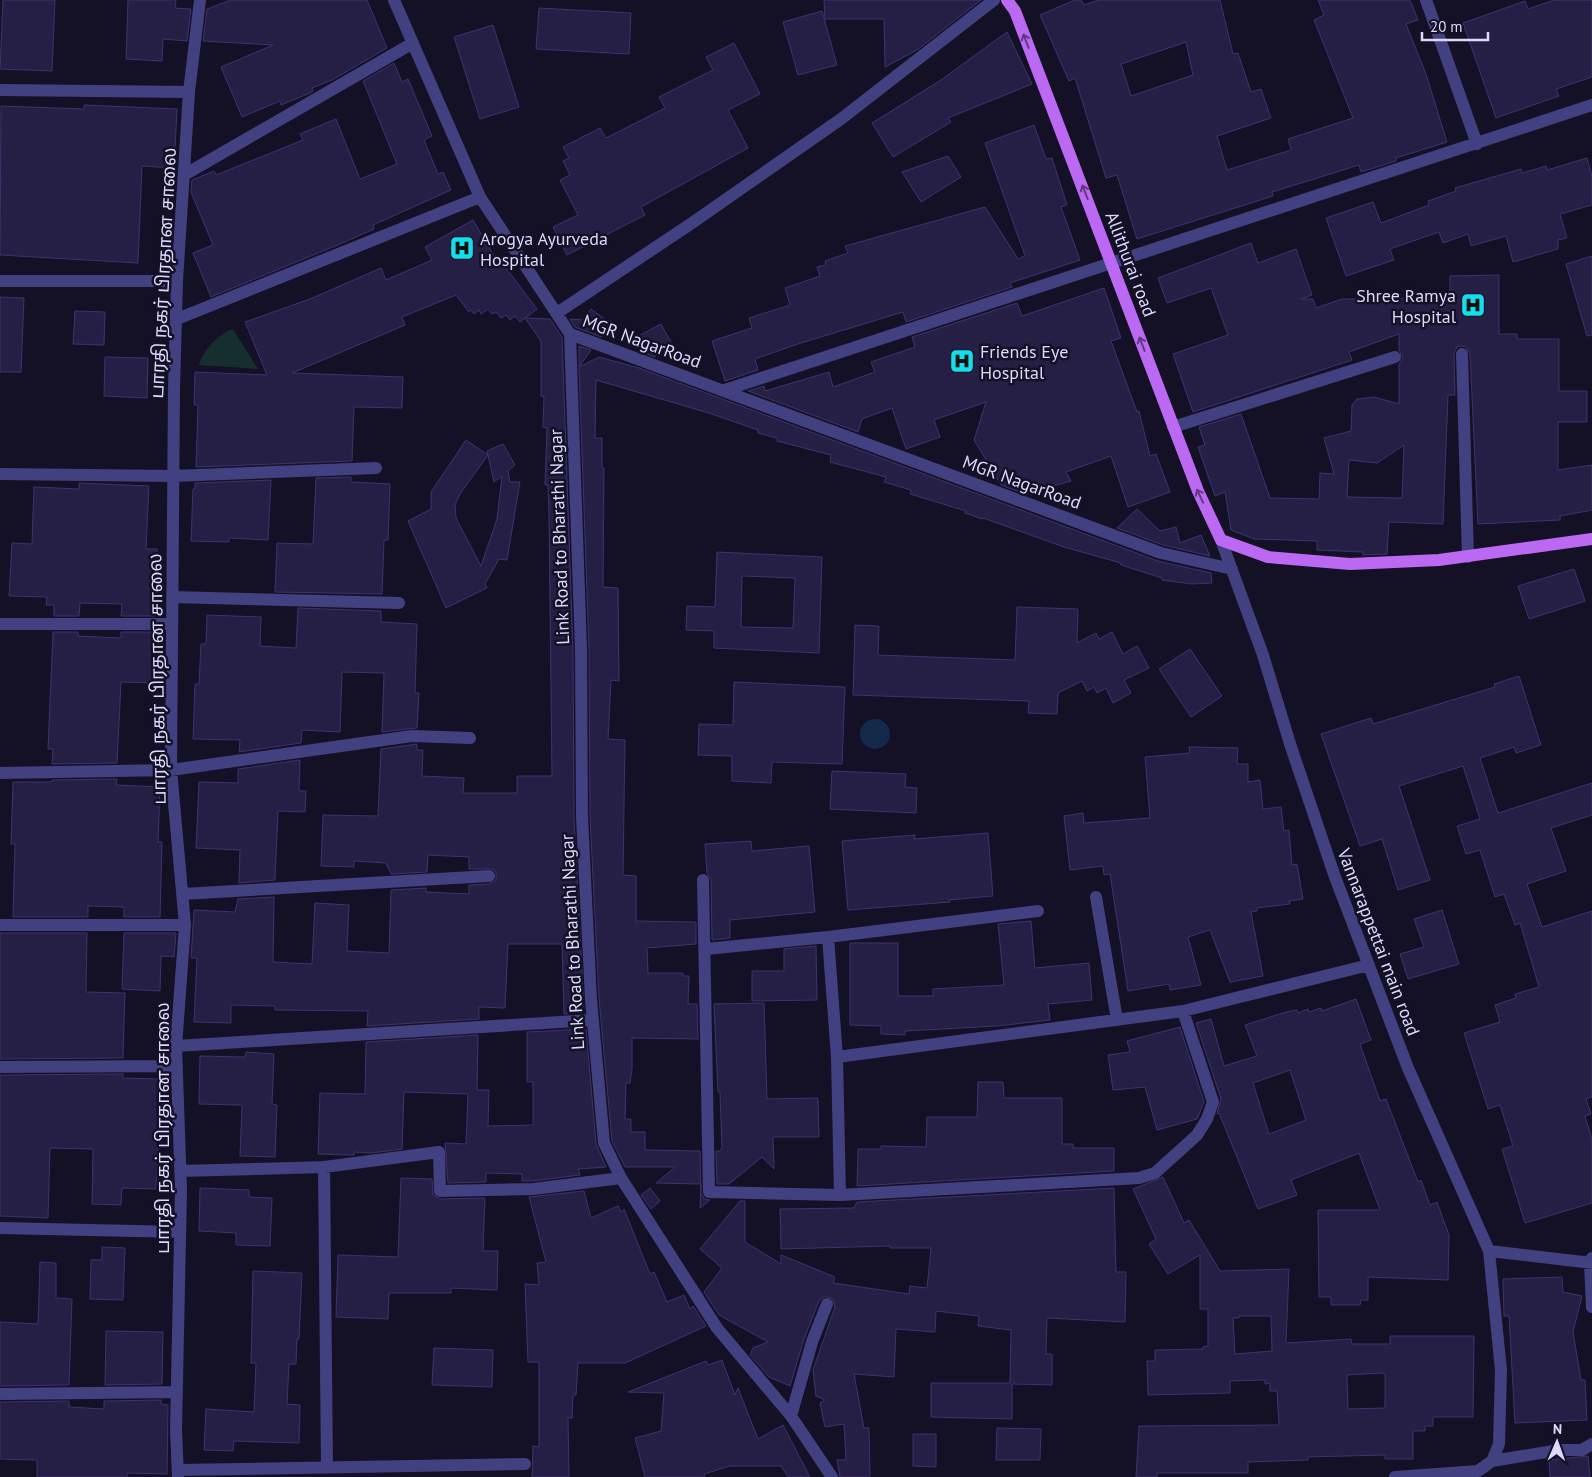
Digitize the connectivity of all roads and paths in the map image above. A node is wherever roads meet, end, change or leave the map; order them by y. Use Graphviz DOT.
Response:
graph roads {
  1 [pos="200,0"];
  2 [pos="394,0"];
  3 [pos="994,0"];
  4 [pos="1007,0"];
  5 [pos="1426,0"];
  6 [pos="413,43"];
  7 [pos="0,90"];
  8 [pos="189,92"];
  9 [pos="1592,105"];
  10 [pos="1477,144"];
  11 [pos="184,175"];
  12 [pos="480,197"];
  13 [pos="1112,262"];
  14 [pos="0,280"];
  15 [pos="177,280"];
  16 [pos="557,313"];
  17 [pos="177,319"];
  18 [pos="570,334"];
  19 [pos="1462,354"];
  20 [pos="1395,357"];
  21 [pos="724,390"];
  22 [pos="1173,426"];
  23 [pos="376,468"];
  24 [pos="0,474"];
  25 [pos="173,476"];
  26 [pos="1592,539"];
  27 [pos="1221,540"];
  28 [pos="1468,557"];
  29 [pos="1232,568"];
  30 [pos="172,597"];
  31 [pos="399,603"];
  32 [pos="0,624"];
  33 [pos="172,624"];
  34 [pos="470,738"];
  35 [pos="172,770"];
  36 [pos="0,773"];
  37 [pos="489,876"];
  38 [pos="703,880"];
  39 [pos="183,894"];
  40 [pos="1096,897"];
  41 [pos="1038,911"];
  42 [pos="0,925"];
  43 [pos="185,925"];
  44 [pos="828,937"];
  45 [pos="706,949"];
  46 [pos="1369,965"];
  47 [pos="1183,1011"];
  48 [pos="592,1020"];
  49 [pos="1117,1020"];
  50 [pos="176,1046"];
  51 [pos="838,1057"];
  52 [pos="177,1066"];
  53 [pos="0,1067"];
  54 [pos="324,1166"];
  55 [pos="180,1171"];
  56 [pos="621,1178"];
  57 [pos="840,1195"];
  58 [pos="0,1228"];
  59 [pos="180,1232"];
  60 [pos="1489,1251"];
  61 [pos="1591,1261"];
  62 [pos="827,1304"];
  63 [pos="1592,1307"];
  64 [pos="177,1392"];
  65 [pos="0,1394"];
  66 [pos="791,1416"];
  67 [pos="1592,1444"];
  68 [pos="1492,1461"];
  69 [pos="525,1464"];
  70 [pos="327,1467"];
  71 [pos="178,1473"];
  72 [pos="832,1477"];
  73 [pos="1395,1477"];
  1 -- 8 [label="street, பாரதி நகர் பிரதான சாலை"];
  2 -- 6 [label="street"];
  3 -- 16 [label="street, MGR NagarRoad"];
  13 -- 4 [label="main road, Allithurai road, one-way"];
  5 -- 10 [label="street"];
  6 -- 11 [label="street"];
  6 -- 12 [label="street"];
  7 -- 8 [label="street"];
  8 -- 11 [label="street, பாரதி நகர் பிரதான சாலை"];
  9 -- 10 [label="street"];
  10 -- 13 [label="street"];
  11 -- 15 [label="street, பாரதி நகர் பிரதான சாலை"];
  12 -- 16 [label="street"];
  12 -- 17 [label="street"];
  13 -- 21 [label="street"];
  22 -- 13 [label="main road, Allithurai road, one-way"];
  14 -- 15 [label="street"];
  15 -- 17 [label="street, பாரதி நகர் பிரதான சாலை"];
  16 -- 18 [label="street, MGR NagarRoad"];
  17 -- 25 [label="street, பாரதி நகர் பிரதான சாலை"];
  18 -- 21 [label="street, MGR NagarRoad"];
  18 -- 48 [label="street, Link Road to Bharathi Nagar"];
  19 -- 28 [label="street"];
  20 -- 22 [label="street"];
  21 -- 29 [label="street, MGR NagarRoad"];
  27 -- 22 [label="main road, Allithurai road, one-way"];
  23 -- 25 [label="street"];
  24 -- 25 [label="street"];
  25 -- 30 [label="street, பாரதி நகர் பிரதான சாலை"];
  26 -- 28 [label="main road"];
  27 -- 28 [label="main road"];
  27 -- 29 [label="street, Vannarappettai main road"];
  29 -- 46 [label="street, Vannarappettai main road"];
  30 -- 31 [label="street"];
  30 -- 33 [label="street, பாரதி நகர் பிரதான சாலை"];
  32 -- 33 [label="street"];
  33 -- 35 [label="street, பாரதி நகர் பிரதான சாலை"];
  34 -- 35 [label="street"];
  35 -- 36 [label="street"];
  35 -- 39 [label="street, பாரதி நகர் பிரதான சாலை"];
  37 -- 39 [label="street"];
  38 -- 45 [label="street"];
  39 -- 43 [label="street, பாரதி நகர் பிரதான சாலை"];
  40 -- 49 [label="street"];
  41 -- 44 [label="street"];
  42 -- 43 [label="street"];
  43 -- 50 [label="street, பாரதி நகர் பிரதான சாலை"];
  44 -- 45 [label="street"];
  44 -- 51 [label="street"];
  45 -- 57 [label="street"];
  46 -- 47 [label="street"];
  46 -- 60 [label="street, Vannarappettai main road"];
  47 -- 49 [label="street"];
  47 -- 57 [label="street"];
  48 -- 50 [label="street"];
  48 -- 56 [label="street, Link Road to Bharathi Nagar"];
  49 -- 51 [label="street"];
  50 -- 52 [label="street, பாரதி நகர் பிரதான சாலை"];
  51 -- 57 [label="street"];
  52 -- 53 [label="street"];
  52 -- 55 [label="street, பாரதி நகர் பிரதான சாலை"];
  54 -- 55 [label="street"];
  54 -- 56 [label="street"];
  54 -- 70 [label="street"];
  55 -- 59 [label="street, பாரதி நகர் பிரதான சாலை"];
  56 -- 66 [label="street, Link Road to Bharathi Nagar"];
  58 -- 59 [label="street"];
  59 -- 64 [label="street, பாரதி நகர் பிரதான சாலை"];
  60 -- 61 [label="street"];
  60 -- 68 [label="street, Vannarappettai main road"];
  61 -- 63 [label="street"];
  62 -- 66 [label="street"];
  64 -- 65 [label="street"];
  64 -- 71 [label="street, பாரதி நகர் பிரதான சாலை"];
  66 -- 72 [label="street, Link Road to Bharathi Nagar"];
  67 -- 68 [label="street"];
  68 -- 73 [label="street"];
  69 -- 70 [label="street"];
  70 -- 71 [label="street"];
}
